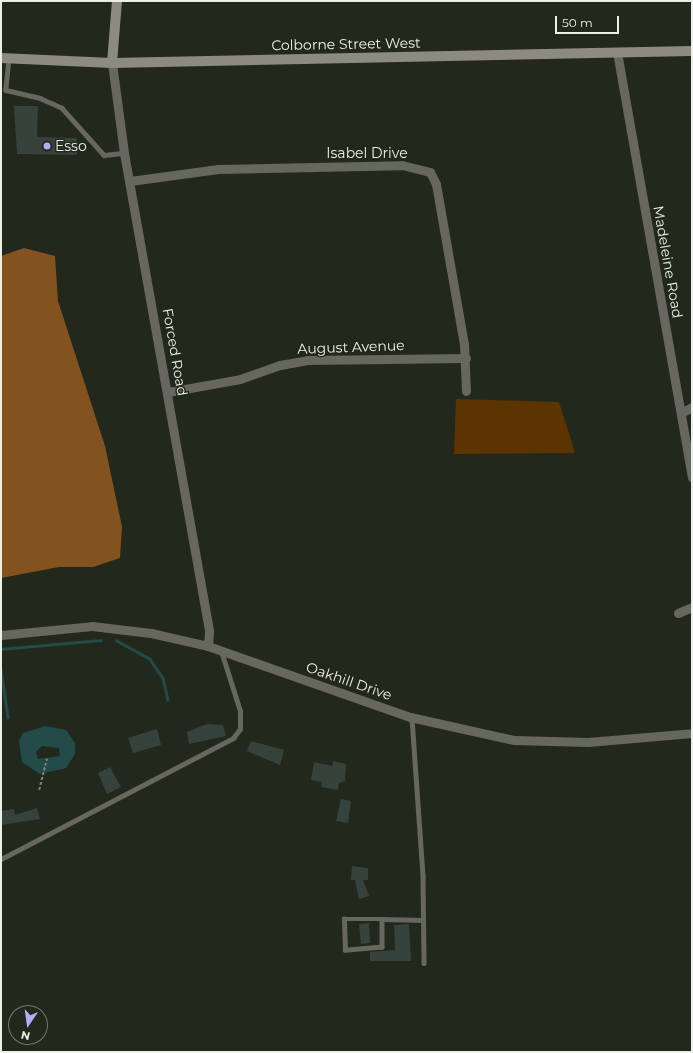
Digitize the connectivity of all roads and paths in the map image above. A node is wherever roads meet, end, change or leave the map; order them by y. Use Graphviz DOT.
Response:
graph roads {
  1 [pos="117,1"];
  2 [pos="692,51"];
  3 [pos="618,52"];
  4 [pos="5,58"];
  5 [pos="112,63"];
  6 [pos="3,90"];
  7 [pos="124,153"];
  8 [pos="130,181"];
  9 [pos="466,358"];
  10 [pos="466,391"];
  11 [pos="168,392"];
  12 [pos="692,407"];
  13 [pos="681,412"];
  14 [pos="692,477"];
  15 [pos="692,607"];
  16 [pos="678,614"];
  17 [pos="1,635"];
  18 [pos="208,646"];
  19 [pos="221,651"];
  20 [pos="412,718"];
  21 [pos="692,733"];
  22 [pos="47,759"];
  23 [pos="39,790"];
  24 [pos="1,859"];
  25 [pos="382,919"];
  26 [pos="423,920"];
  27 [pos="424,963"];
  1 -- 5 [label="main road"];
  2 -- 3 [label="main road, Colborne Street West"];
  3 -- 5 [label="main road, Colborne Street West"];
  3 -- 13 [label="street, Madeleine Road"];
  4 -- 5 [label="main road, Colborne Street West"];
  4 -- 6 [label="lane"];
  5 -- 7 [label="street, Forced Road"];
  6 -- 7 [label="lane"];
  7 -- 8 [label="street, Forced Road"];
  8 -- 9 [label="street, Isabel Drive"];
  8 -- 11 [label="street, Forced Road"];
  9 -- 10 [label="street, Isabel Drive"];
  9 -- 11 [label="street, August Avenue"];
  11 -- 18 [label="street, Forced Road"];
  12 -- 13 [label="street"];
  13 -- 14 [label="street, Madeleine Road"];
  15 -- 16 [label="street"];
  17 -- 18 [label="street, Oakhill Drive"];
  18 -- 19 [label="street, Oakhill Drive"];
  19 -- 20 [label="street, Oakhill Drive"];
  19 -- 24 [label="lane"];
  20 -- 21 [label="street, Oakhill Drive"];
  20 -- 26 [label="lane"];
  22 -- 23 [label="path"];
  25 -- 25 [label="lane"];
  25 -- 26 [label="lane"];
  26 -- 27 [label="lane"];
}
